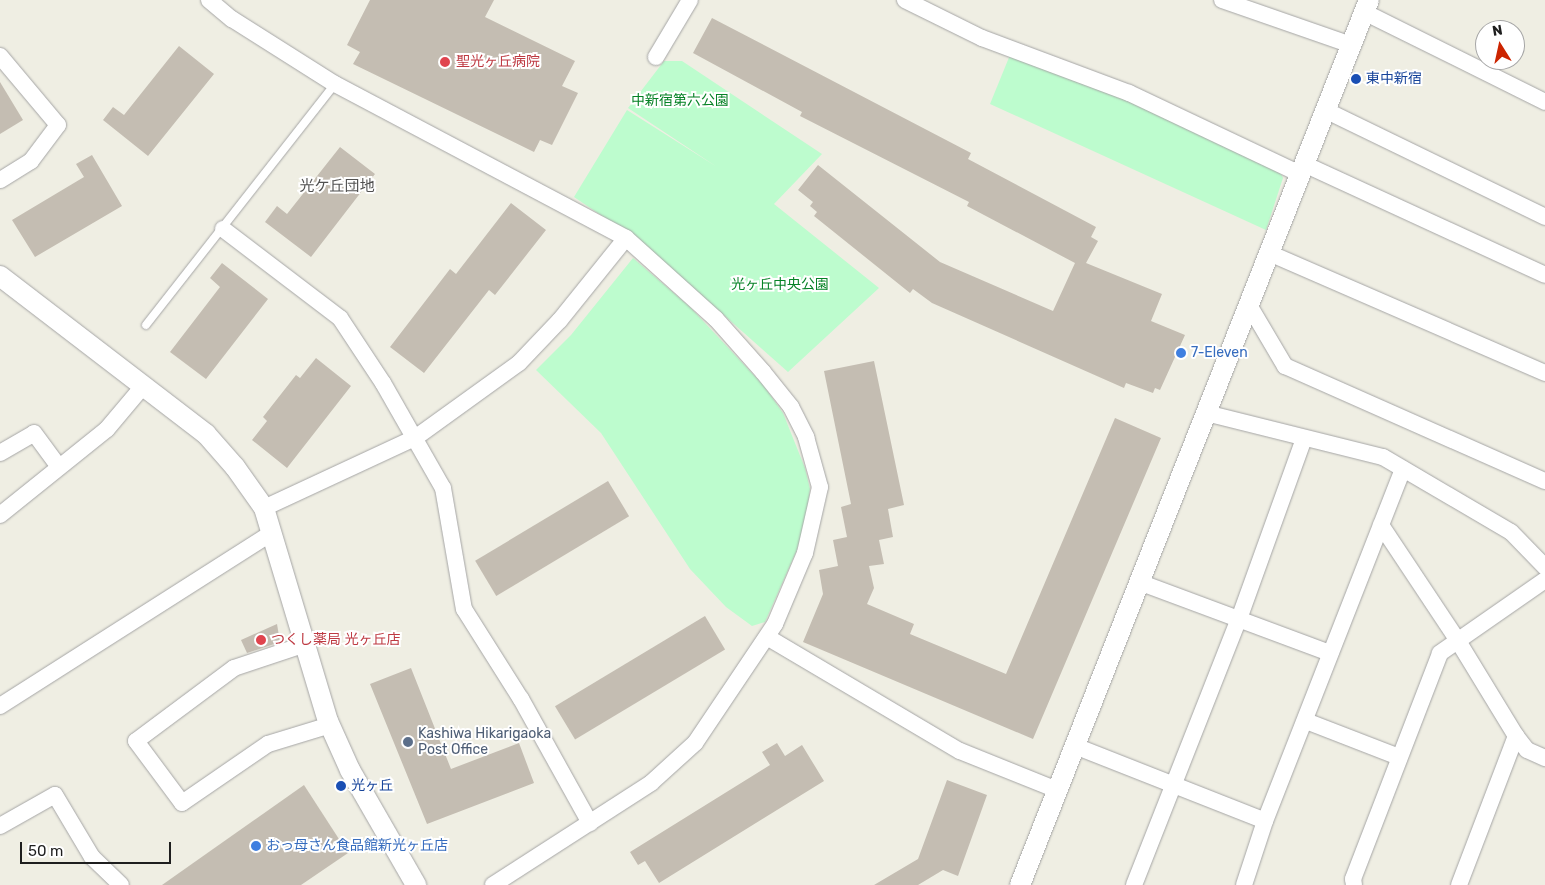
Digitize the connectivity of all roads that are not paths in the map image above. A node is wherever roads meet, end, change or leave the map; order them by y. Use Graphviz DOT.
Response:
graph roads {
  1 [pos="209,0"];
  2 [pos="690,0"];
  3 [pos="905,0"];
  4 [pos="1222,0"];
  5 [pos="1366,6"];
  6 [pos="1351,45"];
  7 [pos="0,56"];
  8 [pos="656,57"];
  9 [pos="336,84"];
  10 [pos="1545,102"];
  11 [pos="1325,110"];
  12 [pos="1302,169"];
  13 [pos="0,180"];
  14 [pos="1545,217"];
  15 [pos="223,228"];
  16 [pos="626,238"];
  17 [pos="1269,253"];
  18 [pos="1545,275"];
  19 [pos="0,276"];
  20 [pos="1249,305"];
  21 [pos="146,325"];
  22 [pos="1545,373"];
  23 [pos="144,385"];
  24 [pos="1206,413"];
  25 [pos="416,438"];
  26 [pos="1304,438"];
  27 [pos="0,454"];
  28 [pos="59,467"];
  29 [pos="1403,469"];
  30 [pos="1545,481"];
  31 [pos="264,508"];
  32 [pos="0,515"];
  33 [pos="1381,526"];
  34 [pos="272,533"];
  35 [pos="1545,567"];
  36 [pos="1545,580"];
  37 [pos="1139,582"];
  38 [pos="1240,619"];
  39 [pos="767,636"];
  40 [pos="1458,641"];
  41 [pos="306,644"];
  42 [pos="1330,653"];
  43 [pos="0,706"];
  44 [pos="1306,722"];
  45 [pos="330,725"];
  46 [pos="1516,736"];
  47 [pos="1075,746"];
  48 [pos="1400,756"];
  49 [pos="1545,758"];
  50 [pos="1172,783"];
  51 [pos="1057,790"];
  52 [pos="1265,821"];
  53 [pos="590,823"];
  54 [pos="0,826"];
  55 [pos="121,885"];
  56 [pos="416,885"];
  57 [pos="493,885"];
  58 [pos="1020,885"];
  59 [pos="1134,885"];
  60 [pos="1244,885"];
  61 [pos="1354,885"];
  62 [pos="1459,885"];
  1 -- 9 [label="street"];
  2 -- 8 [label="street"];
  3 -- 12 [label="street"];
  4 -- 6 [label="street"];
  5 -- 6 [label="street"];
  5 -- 10 [label="street"];
  6 -- 11 [label="street"];
  7 -- 13 [label="street"];
  9 -- 15 [label="lane"];
  9 -- 16 [label="street"];
  11 -- 12 [label="street"];
  11 -- 14 [label="street"];
  12 -- 17 [label="street"];
  12 -- 18 [label="street"];
  15 -- 21 [label="lane"];
  15 -- 25 [label="street"];
  16 -- 25 [label="street"];
  16 -- 39 [label="street"];
  17 -- 20 [label="street"];
  17 -- 22 [label="street"];
  19 -- 23 [label="street"];
  20 -- 24 [label="street"];
  20 -- 30 [label="street"];
  23 -- 28 [label="street"];
  23 -- 31 [label="street"];
  24 -- 26 [label="street"];
  24 -- 37 [label="street"];
  25 -- 31 [label="street"];
  25 -- 53 [label="street"];
  26 -- 29 [label="street"];
  26 -- 38 [label="street"];
  27 -- 28 [label="street"];
  28 -- 32 [label="street"];
  29 -- 33 [label="street"];
  29 -- 35 [label="street"];
  31 -- 34 [label="street"];
  33 -- 40 [label="street"];
  33 -- 42 [label="street"];
  34 -- 41 [label="street"];
  34 -- 43 [label="street"];
  36 -- 40 [label="street"];
  37 -- 38 [label="street"];
  37 -- 47 [label="street"];
  38 -- 42 [label="street"];
  38 -- 50 [label="street"];
  39 -- 51 [label="street"];
  39 -- 53 [label="street"];
  40 -- 46 [label="street"];
  40 -- 48 [label="street"];
  41 -- 45 [label="street"];
  41 -- 45 [label="street"];
  42 -- 44 [label="street"];
  44 -- 48 [label="street"];
  44 -- 52 [label="street"];
  45 -- 56 [label="street"];
  46 -- 49 [label="street"];
  46 -- 62 [label="street"];
  47 -- 50 [label="street"];
  47 -- 51 [label="street"];
  48 -- 61 [label="street"];
  50 -- 52 [label="street"];
  50 -- 59 [label="street"];
  51 -- 58 [label="street"];
  52 -- 60 [label="street"];
  53 -- 57 [label="street"];
  54 -- 55 [label="street"];
}
